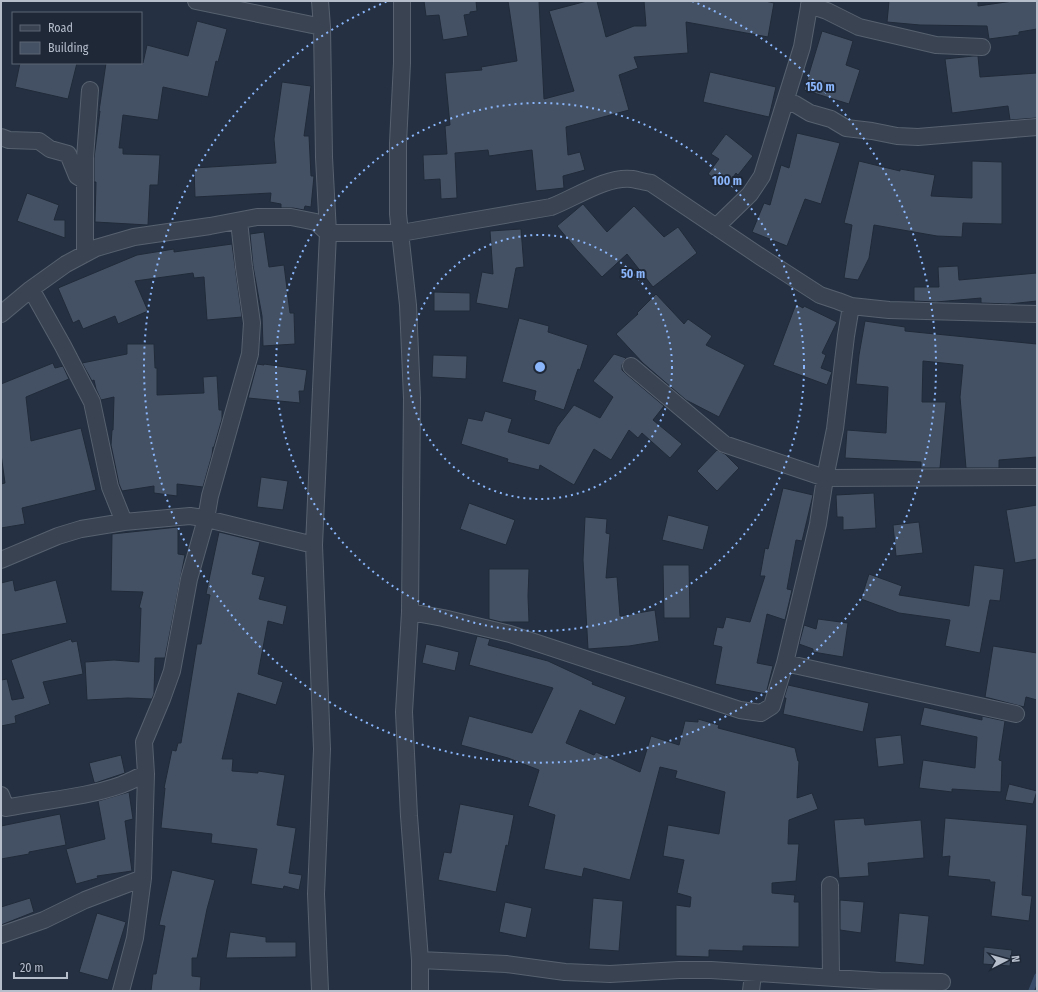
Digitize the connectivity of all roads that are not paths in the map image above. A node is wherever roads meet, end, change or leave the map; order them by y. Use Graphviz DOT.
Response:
graph roads {
  1 [pos="196,1"];
  2 [pos="320,1"];
  3 [pos="402,1"];
  4 [pos="810,3"];
  5 [pos="322,27"];
  6 [pos="982,47"];
  7 [pos="90,90"];
  8 [pos="785,102"];
  9 [pos="1037,127"];
  10 [pos="1,137"];
  11 [pos="85,181"];
  12 [pos="239,221"];
  13 [pos="716,227"];
  14 [pos="401,232"];
  15 [pos="328,233"];
  16 [pos="85,254"];
  17 [pos="31,289"];
  18 [pos="852,306"];
  19 [pos="1,314"];
  20 [pos="1037,314"];
  21 [pos="631,366"];
  22 [pos="1037,477"];
  23 [pos="825,478"];
  24 [pos="206,519"];
  25 [pos="124,522"];
  26 [pos="314,545"];
  27 [pos="1,560"];
  28 [pos="410,612"];
  29 [pos="785,663"];
  30 [pos="1016,714"];
  31 [pos="146,774"];
  32 [pos="1,795"];
  33 [pos="143,878"];
  34 [pos="830,885"];
  35 [pos="1,935"];
  36 [pos="420,960"];
  37 [pos="753,974"];
  38 [pos="831,977"];
  39 [pos="942,982"];
  40 [pos="121,991"];
  41 [pos="320,991"];
  42 [pos="420,991"];
  43 [pos="751,991"];
  1 -- 5 [label="street"];
  2 -- 5 [label="street"];
  3 -- 14 [label="street"];
  4 -- 6 [label="street"];
  4 -- 8 [label="street"];
  5 -- 15 [label="street"];
  7 -- 11 [label="street"];
  8 -- 9 [label="street"];
  8 -- 13 [label="street"];
  10 -- 11 [label="street"];
  11 -- 16 [label="street"];
  12 -- 15 [label="street"];
  12 -- 16 [label="street"];
  12 -- 24 [label="street"];
  13 -- 14 [label="street"];
  13 -- 18 [label="street"];
  14 -- 15 [label="street"];
  14 -- 28 [label="street"];
  15 -- 26 [label="street"];
  16 -- 17 [label="street"];
  17 -- 19 [label="street"];
  17 -- 25 [label="street"];
  18 -- 20 [label="street"];
  18 -- 23 [label="street"];
  21 -- 23 [label="street"];
  22 -- 23 [label="street"];
  23 -- 29 [label="street"];
  24 -- 25 [label="street"];
  24 -- 26 [label="street"];
  24 -- 31 [label="street"];
  25 -- 27 [label="street"];
  26 -- 41 [label="street"];
  28 -- 29 [label="street"];
  28 -- 36 [label="street"];
  29 -- 30 [label="street"];
  31 -- 32 [label="street"];
  31 -- 33 [label="street"];
  33 -- 35 [label="street"];
  33 -- 40 [label="street"];
  34 -- 38 [label="street"];
  36 -- 37 [label="street"];
  36 -- 42 [label="street"];
  37 -- 38 [label="street"];
  37 -- 43 [label="street"];
  38 -- 39 [label="street"];
}
